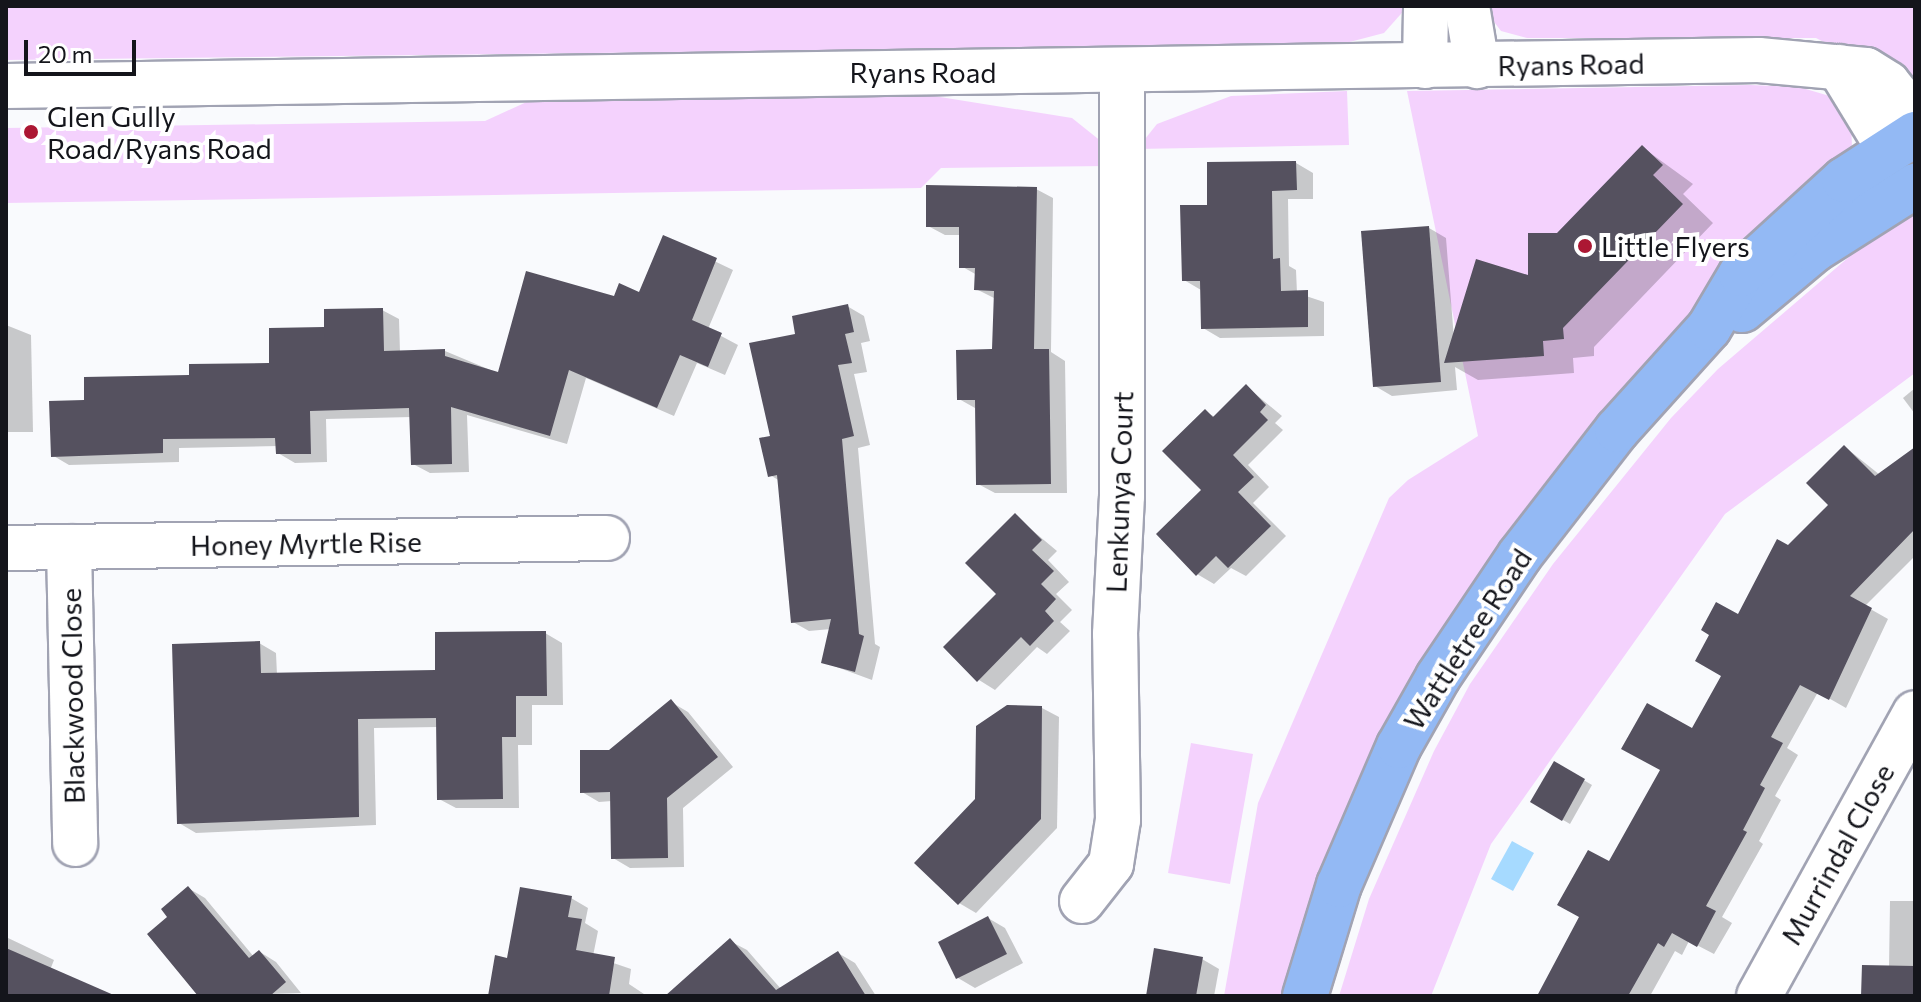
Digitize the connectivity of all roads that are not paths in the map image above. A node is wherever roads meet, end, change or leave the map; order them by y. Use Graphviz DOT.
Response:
graph roads {
  1 [pos="1426,6"];
  2 [pos="1467,6"];
  3 [pos="1425,66"];
  4 [pos="1477,66"];
  5 [pos="1122,72"];
  6 [pos="6,86"];
  7 [pos="1906,133"];
  8 [pos="1915,186"];
  9 [pos="1709,328"];
  10 [pos="607,538"];
  11 [pos="69,547"];
  12 [pos="6,548"];
  13 [pos="1915,713"];
  14 [pos="75,844"];
  15 [pos="1082,901"];
  16 [pos="1305,996"];
  17 [pos="1759,996"];
  1 -- 3 [label="street"];
  2 -- 4 [label="street"];
  3 -- 4 [label="street, Ryans Road"];
  3 -- 5 [label="street, Ryans Road"];
  4 -- 7 [label="street, Ryans Road"];
  5 -- 6 [label="street, Ryans Road"];
  5 -- 15 [label="street, Lenkunya Court"];
  7 -- 8 [label="main road"];
  7 -- 9 [label="main road, Wattletree Road"];
  8 -- 9 [label="main road, Wattletree Road"];
  9 -- 16 [label="main road, Wattletree Road"];
  10 -- 11 [label="street, Honey Myrtle Rise"];
  11 -- 12 [label="street, Honey Myrtle Rise"];
  11 -- 14 [label="street, Blackwood Close"];
  13 -- 17 [label="street, Murrindal Close"];
}
